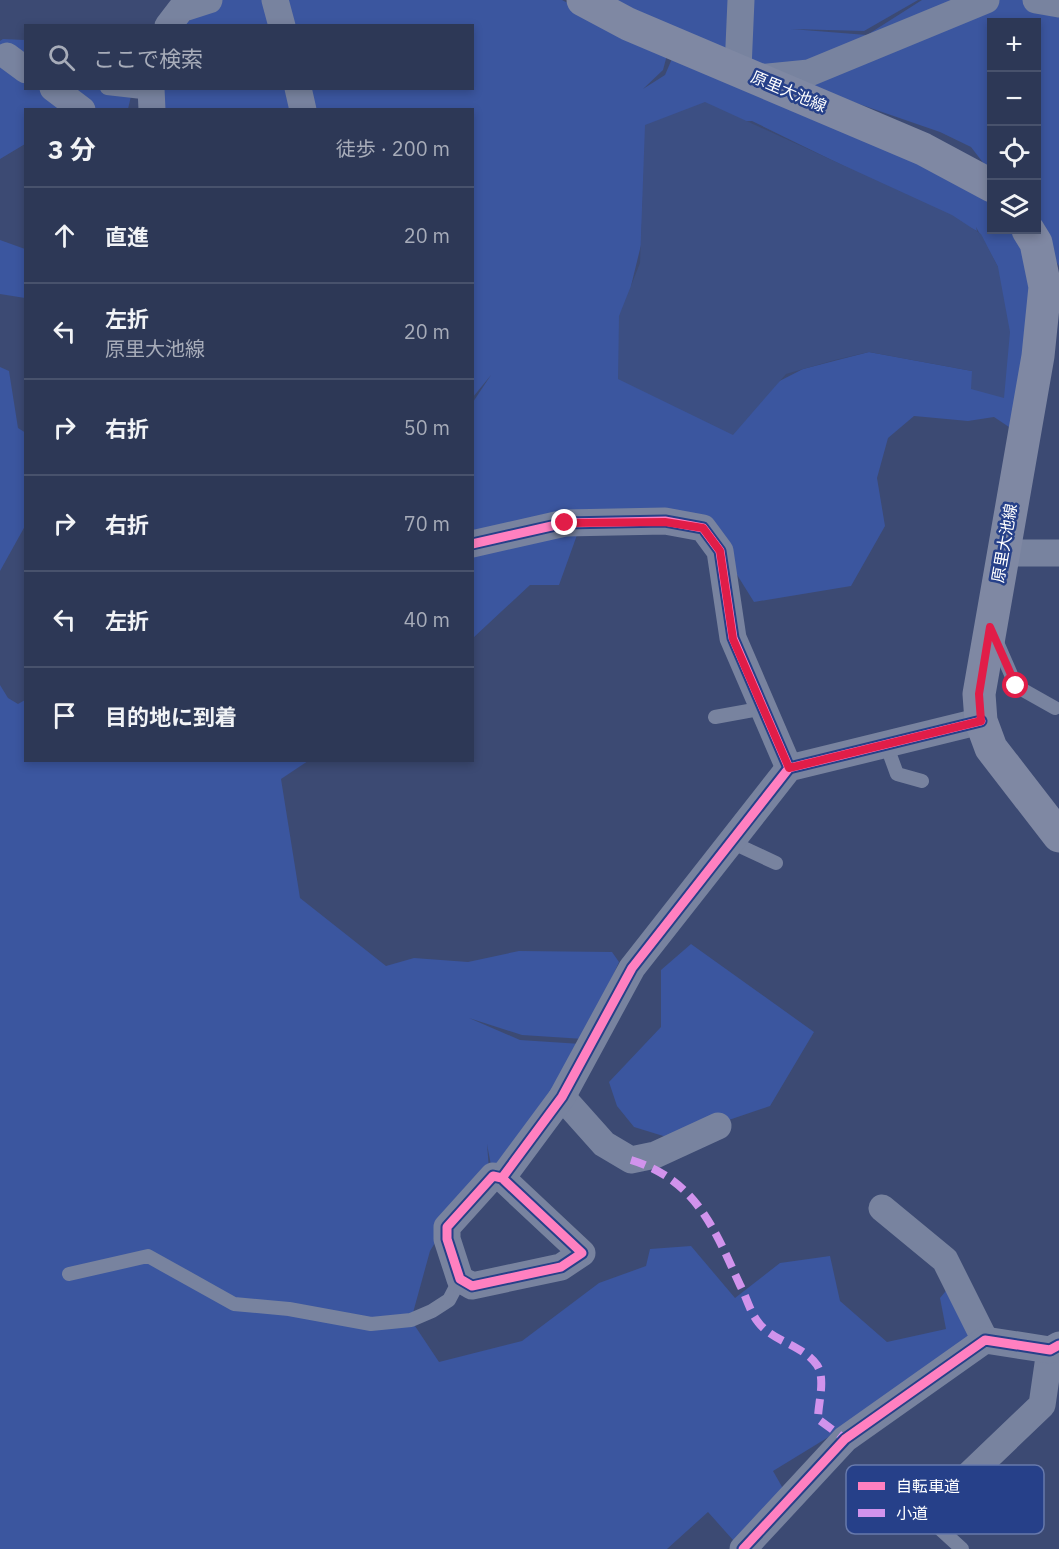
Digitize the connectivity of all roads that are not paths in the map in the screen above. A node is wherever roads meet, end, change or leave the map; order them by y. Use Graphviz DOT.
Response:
graph roads {
  1 [pos="209,0"];
  2 [pos="275,0"];
  3 [pos="583,0"];
  4 [pos="741,0"];
  5 [pos="986,0"];
  6 [pos="1036,0"];
  7 [pos="1059,4"];
  8 [pos="170,24"];
  9 [pos="281,24"];
  10 [pos="748,74"];
  11 [pos="56,90"];
  12 [pos="117,90"];
  13 [pos="298,90"];
  14 [pos="151,97"];
  15 [pos="79,108"];
  16 [pos="303,108"];
  17 [pos="987,183"];
  18 [pos="1030,234"];
  19 [pos="474,544"];
  20 [pos="1002,553"];
  21 [pos="1059,553"];
  22 [pos="990,627"];
  23 [pos="765,708"];
  24 [pos="1055,708"];
  25 [pos="715,717"];
  26 [pos="981,721"];
  27 [pos="886,744"];
  28 [pos="789,768"];
  29 [pos="922,781"];
  30 [pos="1059,836"];
  31 [pos="731,842"];
  32 [pos="776,863"];
  33 [pos="562,1097"];
  34 [pos="718,1126"];
  35 [pos="502,1178"];
  36 [pos="882,1208"];
  37 [pos="69,1274"];
  38 [pos="460,1279"];
  39 [pos="985,1340"];
  40 [pos="1054,1347"];
  41 [pos="979,1465"];
  42 [pos="946,1534"];
  43 [pos="743,1549"];
  44 [pos="962,1549"];
  1 -- 8 [label="street"];
  2 -- 9 [label="street"];
  3 -- 10 [label="main road, 原里大池線"];
  4 -- 10 [label="street"];
  5 -- 10 [label="street"];
  6 -- 7 [label="street"];
  10 -- 17 [label="main road, 原里大池線"];
  11 -- 15 [label="street"];
  12 -- 14 [label="lane"];
  13 -- 16 [label="street"];
  18 -- 20 [label="main road, 原里大池線"];
  19 -- 23 [label="street"];
  20 -- 21 [label="street"];
  20 -- 22 [label="main road, 原里大池線"];
  22 -- 24 [label="lane"];
  22 -- 26 [label="main road, 原里大池線"];
  23 -- 25 [label="lane"];
  23 -- 28 [label="street"];
  26 -- 27 [label="street"];
  26 -- 30 [label="main road, 原里大池線"];
  27 -- 28 [label="street"];
  27 -- 29 [label="lane"];
  28 -- 31 [label="street"];
  31 -- 32 [label="lane"];
  31 -- 33 [label="street"];
  33 -- 34 [label="street"];
  33 -- 35 [label="street"];
  35 -- 38 [label="street"];
  35 -- 38 [label="street"];
  36 -- 39 [label="street"];
  37 -- 38 [label="lane"];
  39 -- 40 [label="street"];
  39 -- 43 [label="street"];
  40 -- 41 [label="street"];
  42 -- 44 [label="lane"];
}
